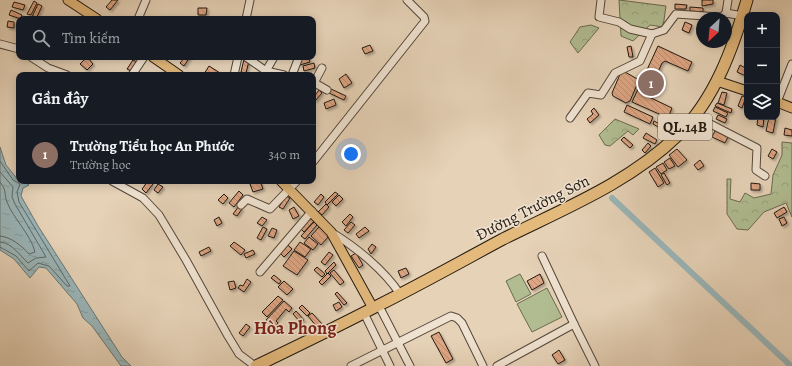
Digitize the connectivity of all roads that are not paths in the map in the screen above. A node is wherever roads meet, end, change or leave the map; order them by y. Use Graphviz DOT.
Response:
graph roads {
  1 [pos="68,0"];
  2 [pos="146,0"];
  3 [pos="250,0"];
  4 [pos="407,0"];
  5 [pos="601,0"];
  6 [pos="728,0"];
  7 [pos="747,0"];
  8 [pos="726,12"];
  9 [pos="732,14"];
  10 [pos="696,15"];
  11 [pos="92,16"];
  12 [pos="139,16"];
  13 [pos="247,16"];
  14 [pos="743,16"];
  15 [pos="652,34"];
  16 [pos="0,44"];
  17 [pos="16,48"];
  18 [pos="36,60"];
  19 [pos="142,60"];
  20 [pos="157,60"];
  21 [pos="237,60"];
  22 [pos="250,60"];
  23 [pos="272,60"];
  24 [pos="298,60"];
  25 [pos="792,64"];
  26 [pos="322,68"];
  27 [pos="266,71"];
  28 [pos="59,72"];
  29 [pos="134,72"];
  30 [pos="175,72"];
  31 [pos="235,72"];
  32 [pos="270,72"];
  33 [pos="293,72"];
  34 [pos="316,78"];
  35 [pos="717,81"];
  36 [pos="316,83"];
  37 [pos="327,90"];
  38 [pos="744,90"];
  39 [pos="780,94"];
  40 [pos="780,103"];
  41 [pos="792,108"];
  42 [pos="695,116"];
  43 [pos="570,118"];
  44 [pos="316,158"];
  45 [pos="765,176"];
  46 [pos="117,184"];
  47 [pos="284,184"];
  48 [pos="294,184"];
  49 [pos="290,189"];
  50 [pos="241,205"];
  51 [pos="312,211"];
  52 [pos="331,232"];
  53 [pos="542,256"];
  54 [pos="260,272"];
  55 [pos="400,294"];
  56 [pos="372,309"];
  57 [pos="574,324"];
  58 [pos="398,342"];
  59 [pos="383,350"];
  60 [pos="253,364"];
  61 [pos="351,366"];
  62 [pos="390,366"];
  63 [pos="410,366"];
  64 [pos="483,366"];
  65 [pos="497,366"];
  66 [pos="595,366"];
  1 -- 11 [label="main road"];
  2 -- 12 [label="street"];
  3 -- 13 [label="street"];
  4 -- 44 [label="street"];
  5 -- 15 [label="street"];
  6 -- 8 [label="street"];
  7 -- 14 [label="highway, Đường Trường Sơn / QL.14B"];
  9 -- 14 [label="street"];
  10 -- 15 [label="street"];
  14 -- 35 [label="highway, Đường Trường Sơn / QL.14B"];
  15 -- 43 [label="street"];
  16 -- 17 [label="street"];
  18 -- 28 [label="street"];
  19 -- 29 [label="street"];
  20 -- 30 [label="main road"];
  21 -- 31 [label="street"];
  22 -- 27 [label="street"];
  23 -- 27 [label="street"];
  24 -- 33 [label="street"];
  25 -- 39 [label="street"];
  26 -- 34 [label="street"];
  27 -- 32 [label="street"];
  35 -- 38 [label="main road"];
  35 -- 42 [label="highway, Đường Trường Sơn / QL.14B"];
  36 -- 37 [label="street"];
  40 -- 41 [label="main road"];
  42 -- 45 [label="street"];
  42 -- 55 [label="highway, Đường Trường Sơn / QL.14B"];
  46 -- 60 [label="street"];
  47 -- 49 [label="main road"];
  48 -- 49 [label="street"];
  49 -- 50 [label="street"];
  49 -- 51 [label="main road"];
  51 -- 52 [label="main road"];
  51 -- 54 [label="street"];
  52 -- 55 [label="street"];
  52 -- 56 [label="main road"];
  53 -- 57 [label="street"];
  55 -- 56 [label="highway, Đường Trường Sơn / QL.14B"];
  56 -- 58 [label="street"];
  56 -- 59 [label="street"];
  56 -- 60 [label="highway, Đường Trường Sơn / QL.14B"];
  57 -- 65 [label="street"];
  57 -- 66 [label="street"];
  58 -- 59 [label="street"];
  58 -- 63 [label="street"];
  58 -- 64 [label="street"];
  59 -- 61 [label="street"];
  59 -- 62 [label="street"];
}
